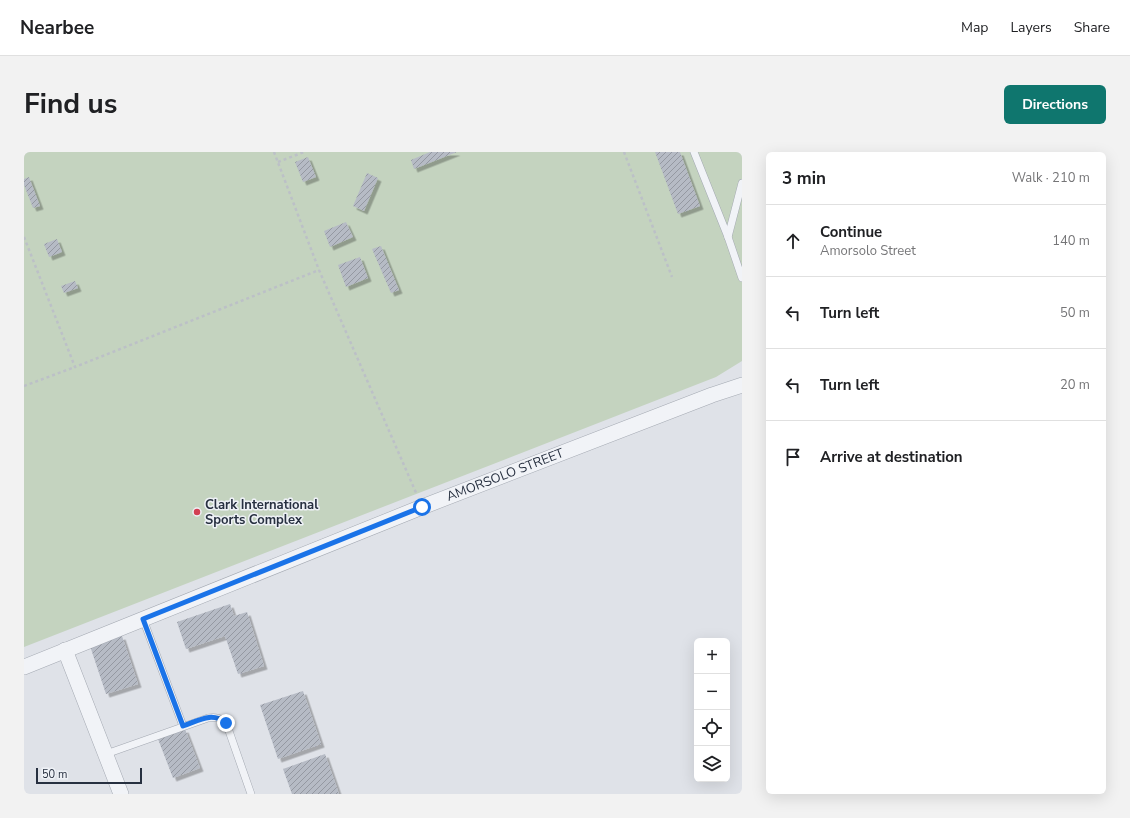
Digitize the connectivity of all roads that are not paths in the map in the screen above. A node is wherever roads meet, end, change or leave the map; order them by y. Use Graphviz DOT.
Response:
graph roads {
  1 [pos="694,152"];
  2 [pos="742,183"];
  3 [pos="728,237"];
  4 [pos="742,278"];
  5 [pos="742,385"];
  6 [pos="143,619"];
  7 [pos="65,650"];
  8 [pos="24,667"];
  9 [pos="183,726"];
  10 [pos="106,754"];
  11 [pos="120,794"];
  12 [pos="251,794"];
  1 -- 3 [label="lane"];
  2 -- 3 [label="lane"];
  3 -- 4 [label="lane"];
  5 -- 6 [label="street, AMORSOLO STREET"];
  6 -- 7 [label="street, AMORSOLO STREET"];
  6 -- 9 [label="lane"];
  7 -- 8 [label="street, AMORSOLO STREET"];
  7 -- 10 [label="street"];
  9 -- 10 [label="lane"];
  9 -- 12 [label="lane"];
  10 -- 11 [label="street"];
}
